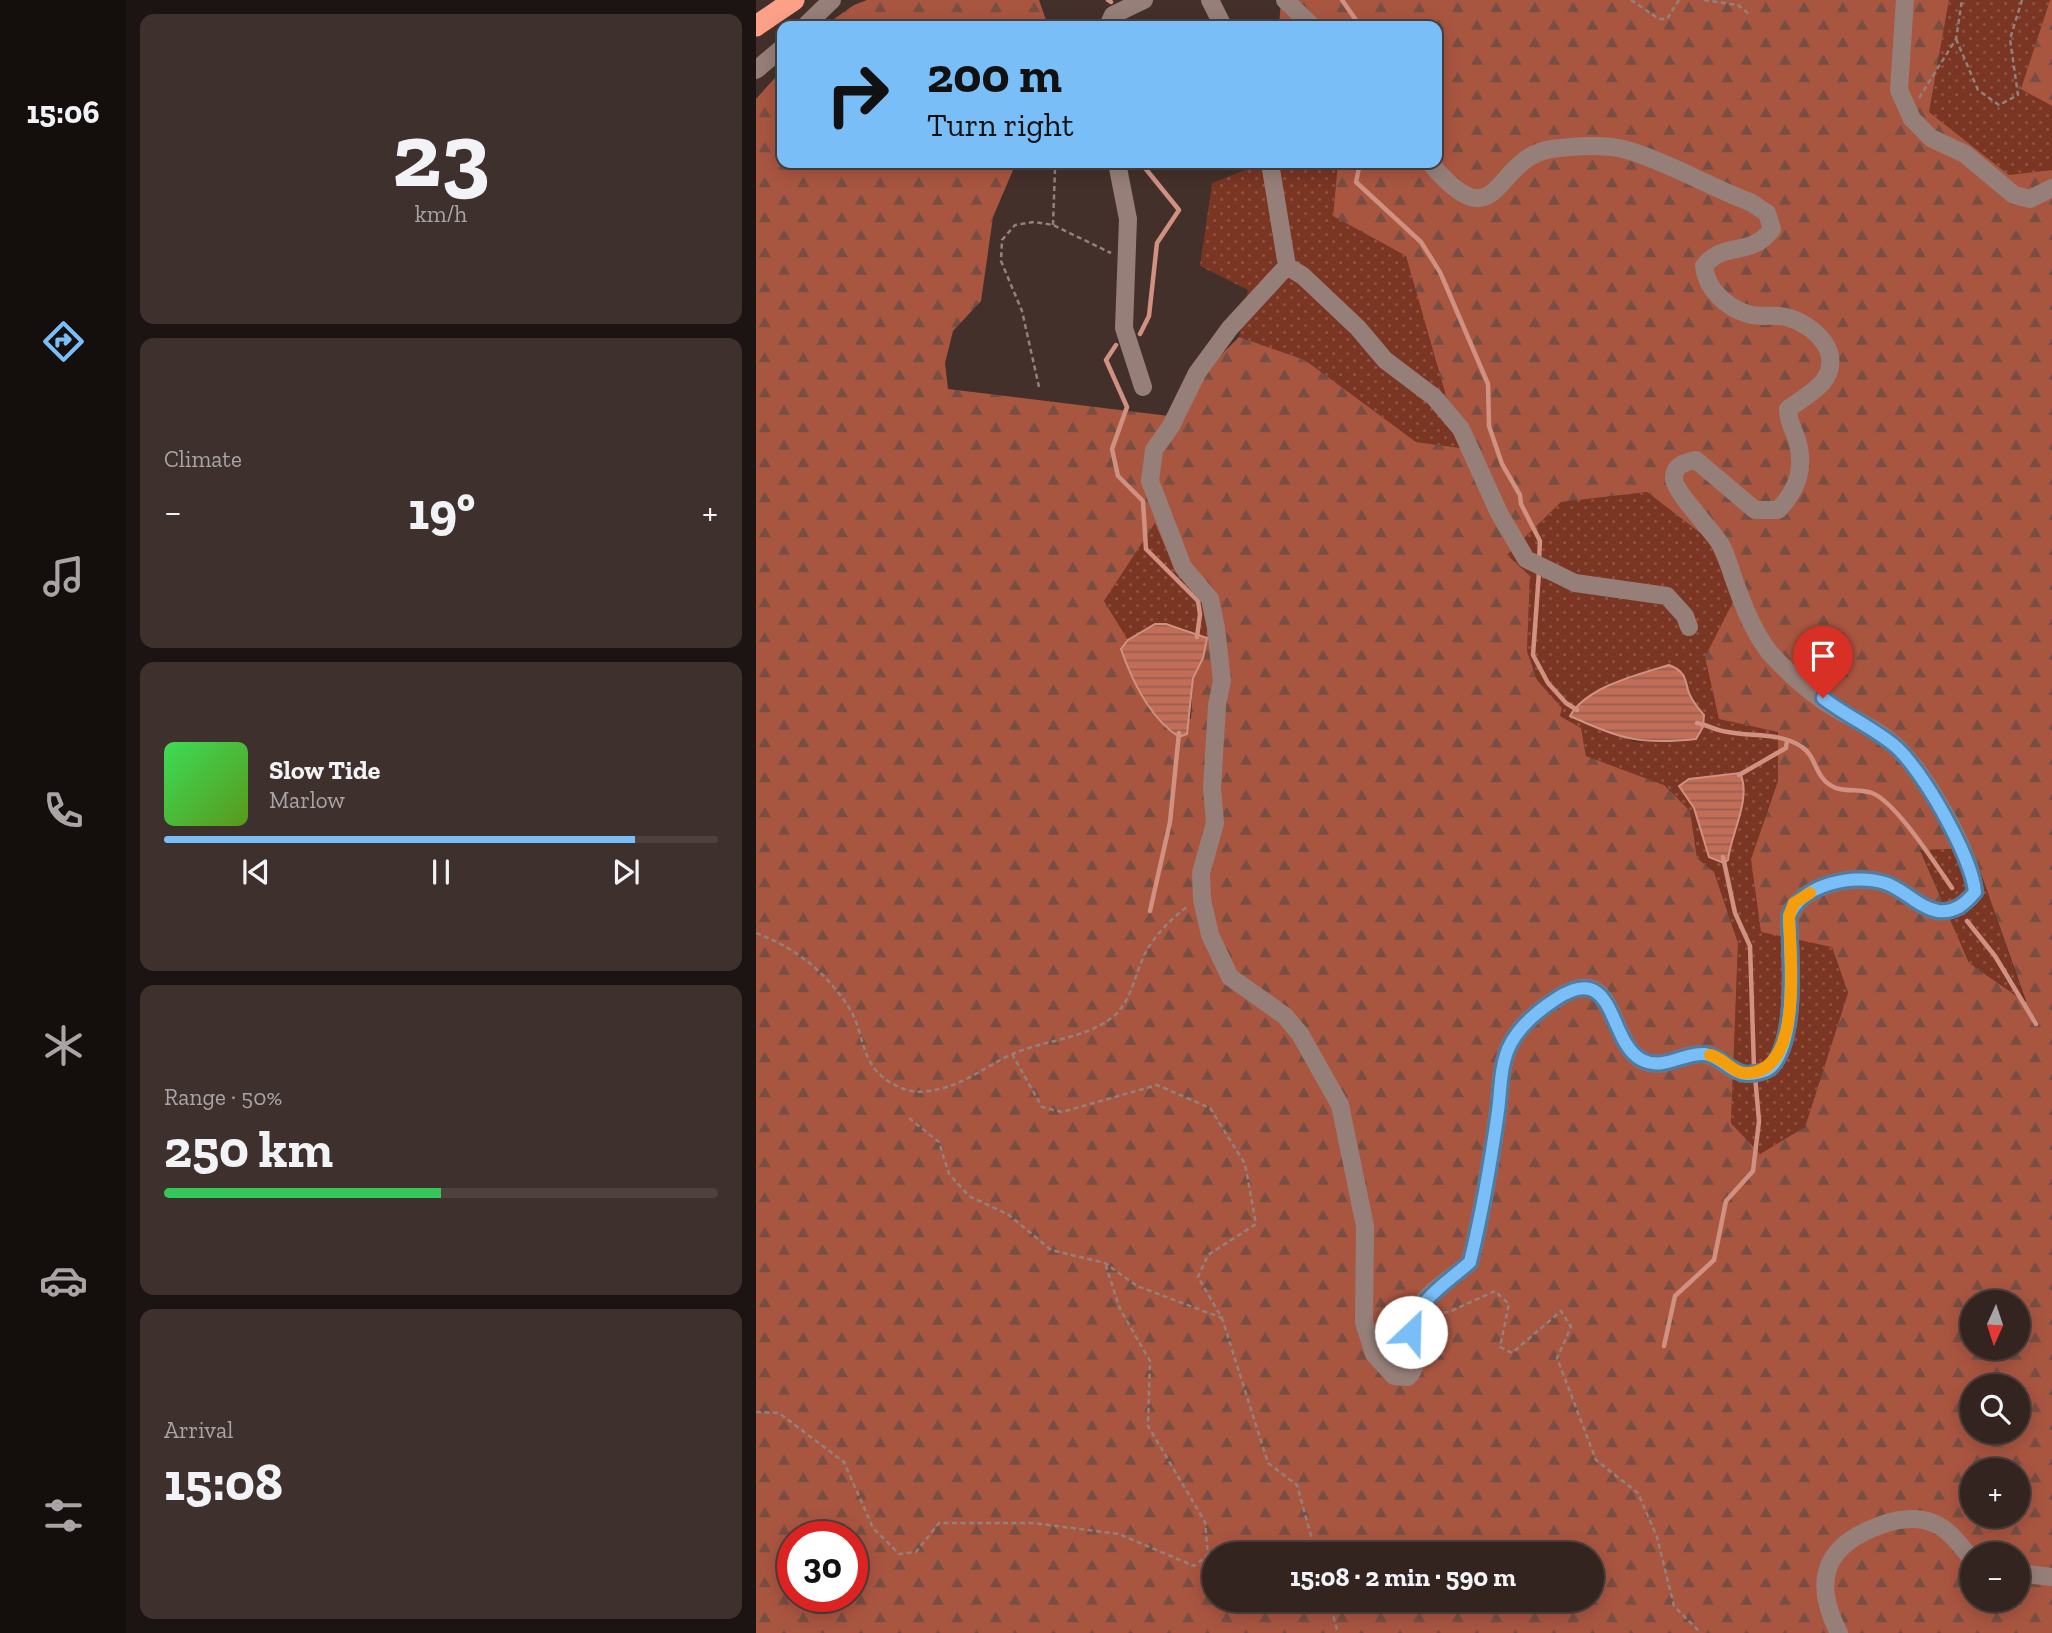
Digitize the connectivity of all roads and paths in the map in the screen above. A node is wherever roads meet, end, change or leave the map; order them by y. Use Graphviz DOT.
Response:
graph roads {
  1 [pos="794,0"];
  2 [pos="832,0"];
  3 [pos="1144,0"];
  4 [pos="1210,0"];
  5 [pos="1285,0"];
  6 [pos="1630,0"];
  7 [pos="1679,0"];
  8 [pos="1704,0"];
  9 [pos="1905,0"];
  10 [pos="1962,0"];
  11 [pos="2022,0"];
  12 [pos="1749,14"];
  13 [pos="810,21"];
  14 [pos="1110,21"];
  15 [pos="1220,21"];
  16 [pos="1306,21"];
  17 [pos="756,26"];
  18 [pos="1956,39"];
  19 [pos="777,52"];
  20 [pos="756,70"];
  21 [pos="1917,101"];
  22 [pos="1056,168"];
  23 [pos="1117,168"];
  24 [pos="1271,168"];
  25 [pos="1435,168"];
  26 [pos="2052,188"];
  27 [pos="1053,225"];
  28 [pos="1124,256"];
  29 [pos="1287,266"];
  30 [pos="1039,387"];
  31 [pos="1143,387"];
  32 [pos="1689,627"];
  33 [pos="1202,899"];
  34 [pos="756,933"];
  35 [pos="1012,1054"];
  36 [pos="909,1118"];
  37 [pos="1105,1264"];
  38 [pos="1415,1314"];
  39 [pos="1222,1318"];
  40 [pos="756,1412"];
  41 [pos="1313,1542"];
  42 [pos="1960,1544"];
  43 [pos="2030,1574"];
  44 [pos="2052,1577"];
  45 [pos="1332,1612"];
  46 [pos="1338,1633"];
  47 [pos="1702,1633"];
  48 [pos="1839,1633"];
  1 -- 17 [label="highway"];
  2 -- 13 [label="street"];
  3 -- 14 [label="street"];
  4 -- 15 [label="street"];
  5 -- 16 [label="street"];
  6 -- 7 [label="path"];
  8 -- 12 [label="path"];
  9 -- 26 [label="street"];
  10 -- 18 [label="path"];
  11 -- 18 [label="path"];
  18 -- 21 [label="path"];
  19 -- 20 [label="street"];
  22 -- 27 [label="path"];
  23 -- 28 [label="street"];
  24 -- 29 [label="street"];
  25 -- 38 [label="street"];
  27 -- 28 [label="path"];
  27 -- 30 [label="path"];
  28 -- 31 [label="street"];
  29 -- 32 [label="street"];
  29 -- 33 [label="street"];
  33 -- 35 [label="path"];
  33 -- 38 [label="street"];
  34 -- 35 [label="path"];
  35 -- 39 [label="path"];
  36 -- 37 [label="path"];
  37 -- 39 [label="path"];
  37 -- 40 [label="path"];
  38 -- 47 [label="path"];
  39 -- 41 [label="path"];
  42 -- 48 [label="street"];
  43 -- 44 [label="street"];
  45 -- 46 [label="path"];
}
